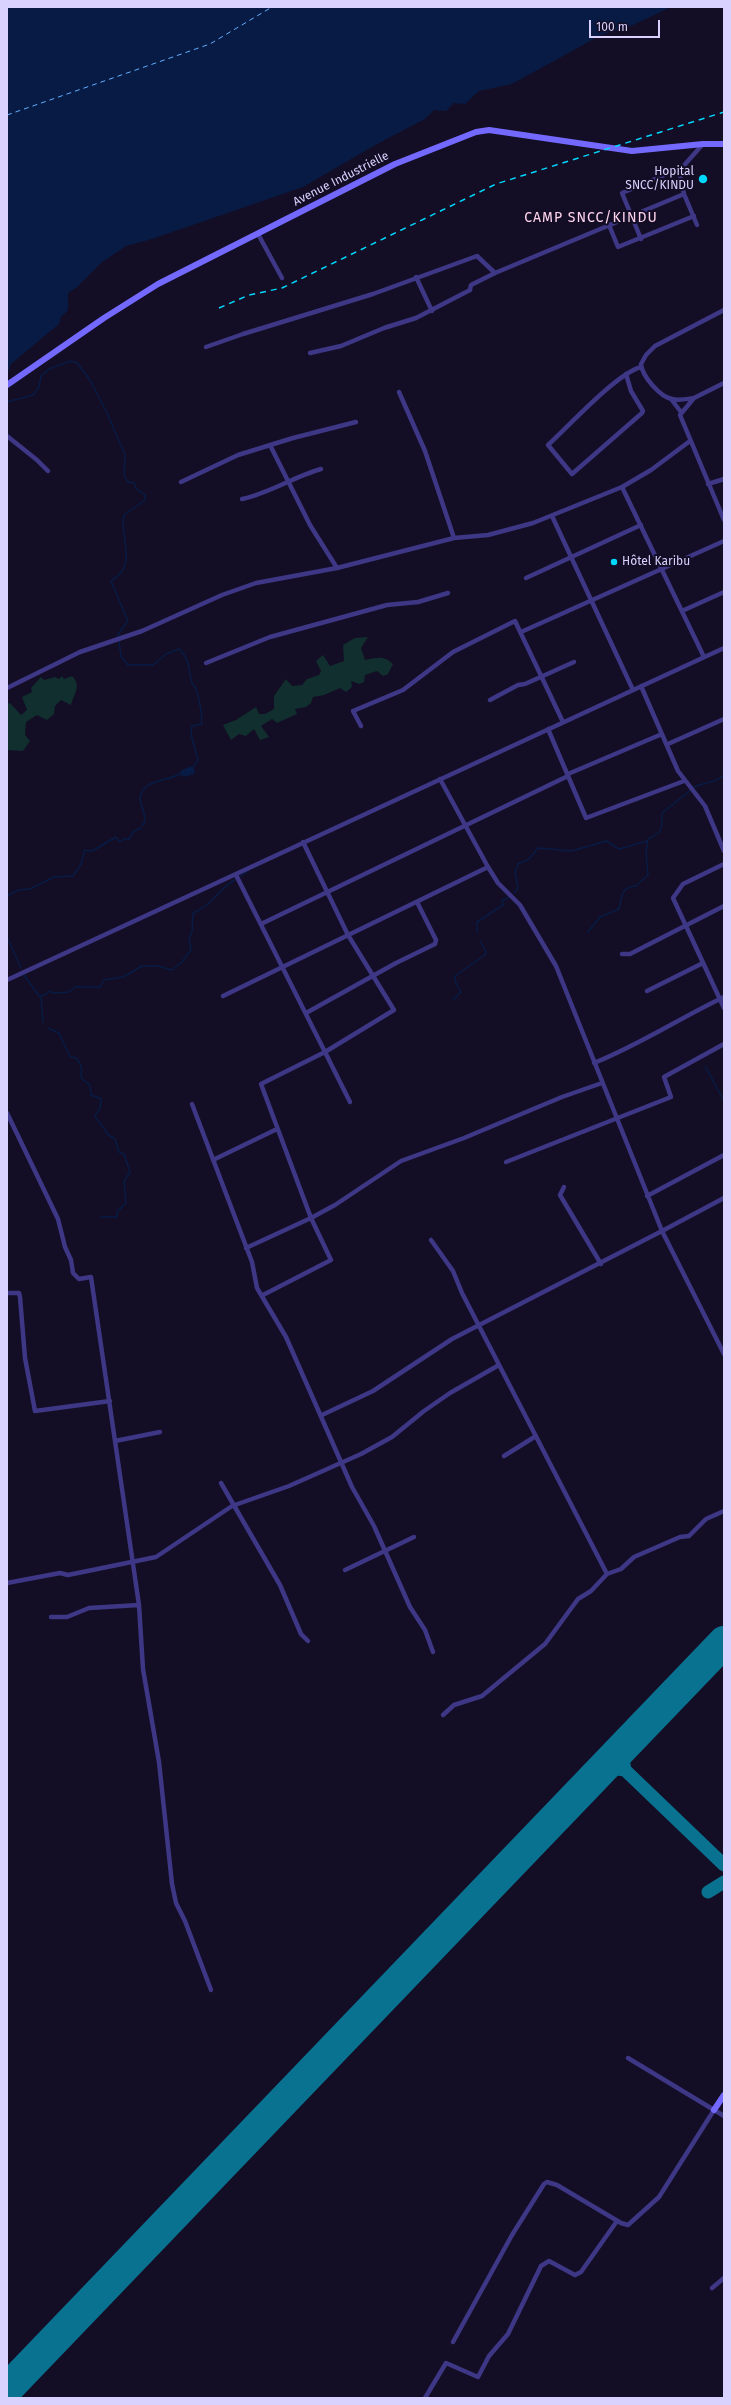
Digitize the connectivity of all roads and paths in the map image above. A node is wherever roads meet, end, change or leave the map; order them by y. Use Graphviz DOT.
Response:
graph roads {
  1 [pos="703,144"];
  2 [pos="724,144"];
  3 [pos="681,168"];
  4 [pos="684,194"];
  5 [pos="631,216"];
  6 [pos="694,216"];
  7 [pos="697,224"];
  8 [pos="609,225"];
  9 [pos="258,234"];
  10 [pos="641,239"];
  11 [pos="495,273"];
  12 [pos="416,277"];
  13 [pos="282,278"];
  14 [pos="724,310"];
  15 [pos="432,311"];
  16 [pos="206,347"];
  17 [pos="310,353"];
  18 [pos="641,367"];
  19 [pos="626,374"];
  20 [pos="724,383"];
  21 [pos="7,385"];
  22 [pos="399,392"];
  23 [pos="694,398"];
  24 [pos="671,399"];
  25 [pos="681,412"];
  26 [pos="356,422"];
  27 [pos="7,436"];
  28 [pos="690,441"];
  29 [pos="270,445"];
  30 [pos="321,469"];
  31 [pos="48,471"];
  32 [pos="724,479"];
  33 [pos="181,482"];
  34 [pos="289,482"];
  35 [pos="708,484"];
  36 [pos="622,487"];
  37 [pos="242,499"];
  38 [pos="552,516"];
  39 [pos="724,520"];
  40 [pos="641,525"];
  41 [pos="454,538"];
  42 [pos="724,541"];
  43 [pos="571,557"];
  44 [pos="337,568"];
  45 [pos="662,569"];
  46 [pos="526,578"];
  47 [pos="724,592"];
  48 [pos="448,593"];
  49 [pos="592,600"];
  50 [pos="682,611"];
  51 [pos="521,632"];
  52 [pos="724,648"];
  53 [pos="704,657"];
  54 [pos="574,662"];
  55 [pos="206,663"];
  56 [pos="542,677"];
  57 [pos="641,686"];
  58 [pos="7,688"];
  59 [pos="633,690"];
  60 [pos="490,700"];
  61 [pos="724,720"];
  62 [pos="563,722"];
  63 [pos="361,726"];
  64 [pos="548,729"];
  65 [pos="662,734"];
  66 [pos="668,744"];
  67 [pos="568,775"];
  68 [pos="440,779"];
  69 [pos="684,781"];
  70 [pos="466,825"];
  71 [pos="303,842"];
  72 [pos="724,851"];
  73 [pos="724,864"];
  74 [pos="488,867"];
  75 [pos="236,875"];
  76 [pos="327,892"];
  77 [pos="417,902"];
  78 [pos="724,906"];
  79 [pos="261,924"];
  80 [pos="686,926"];
  81 [pos="348,935"];
  82 [pos="622,954"];
  83 [pos="703,963"];
  84 [pos="283,967"];
  85 [pos="373,975"];
  86 [pos="7,980"];
  87 [pos="647,991"];
  88 [pos="223,996"];
  89 [pos="722,998"];
  90 [pos="724,1008"];
  91 [pos="306,1013"];
  92 [pos="724,1044"];
  93 [pos="325,1052"];
  94 [pos="594,1063"];
  95 [pos="602,1083"];
  96 [pos="350,1102"];
  97 [pos="192,1104"];
  98 [pos="7,1113"];
  99 [pos="616,1119"];
  100 [pos="277,1129"];
  101 [pos="724,1155"];
  102 [pos="213,1160"];
  103 [pos="506,1162"];
  104 [pos="564,1187"];
  105 [pos="647,1196"];
  106 [pos="724,1198"];
  107 [pos="311,1218"];
  108 [pos="662,1231"];
  109 [pos="430,1240"];
  110 [pos="246,1248"];
  111 [pos="601,1264"];
  112 [pos="7,1293"];
  113 [pos="263,1295"];
  114 [pos="479,1327"];
  115 [pos="724,1354"];
  116 [pos="499,1365"];
  117 [pos="110,1401"];
  118 [pos="322,1415"];
  119 [pos="160,1432"];
  120 [pos="536,1436"];
  121 [pos="115,1441"];
  122 [pos="504,1456"];
  123 [pos="342,1461"];
  124 [pos="221,1484"];
  125 [pos="232,1506"];
  126 [pos="724,1511"];
  127 [pos="414,1537"];
  128 [pos="385,1551"];
  129 [pos="132,1562"];
  130 [pos="345,1570"];
  131 [pos="607,1574"];
  132 [pos="7,1583"];
  133 [pos="138,1605"];
  134 [pos="51,1617"];
  135 [pos="308,1641"];
  136 [pos="432,1652"];
  137 [pos="443,1715"];
  138 [pos="211,1990"];
  139 [pos="628,2058"];
  140 [pos="724,2094"];
  141 [pos="714,2110"];
  142 [pos="724,2116"];
  143 [pos="617,2221"];
  144 [pos="724,2278"];
  145 [pos="712,2288"];
  146 [pos="453,2342"];
  147 [pos="425,2398"];
  1 -- 2 [label="street, Avenue Industrielle"];
  1 -- 3 [label="street"];
  1 -- 9 [label="street, Avenue Industrielle"];
  3 -- 4 [label="street"];
  3 -- 5 [label="street"];
  4 -- 5 [label="street"];
  4 -- 6 [label="street"];
  5 -- 8 [label="street"];
  5 -- 10 [label="street"];
  6 -- 7 [label="street"];
  6 -- 10 [label="street"];
  8 -- 10 [label="street"];
  8 -- 11 [label="street"];
  9 -- 13 [label="street"];
  9 -- 21 [label="street, Avenue Industrielle"];
  11 -- 12 [label="street"];
  11 -- 15 [label="street"];
  12 -- 15 [label="street"];
  12 -- 16 [label="street"];
  14 -- 18 [label="street"];
  15 -- 17 [label="street"];
  18 -- 19 [label="street"];
  18 -- 24 [label="street"];
  19 -- 19 [label="street"];
  20 -- 23 [label="street"];
  22 -- 41 [label="street"];
  23 -- 24 [label="street"];
  23 -- 25 [label="street"];
  24 -- 25 [label="street"];
  25 -- 28 [label="street"];
  26 -- 29 [label="street"];
  27 -- 31 [label="street"];
  28 -- 35 [label="street"];
  28 -- 36 [label="street"];
  29 -- 33 [label="street"];
  29 -- 34 [label="street"];
  30 -- 34 [label="street"];
  32 -- 35 [label="street"];
  34 -- 37 [label="street"];
  34 -- 44 [label="street"];
  35 -- 39 [label="street"];
  36 -- 38 [label="street"];
  36 -- 40 [label="street"];
  38 -- 41 [label="street"];
  38 -- 43 [label="street"];
  40 -- 43 [label="street"];
  40 -- 45 [label="street"];
  41 -- 44 [label="street"];
  42 -- 45 [label="street"];
  43 -- 46 [label="street"];
  43 -- 49 [label="street"];
  44 -- 58 [label="street"];
  45 -- 49 [label="street"];
  45 -- 50 [label="street"];
  47 -- 50 [label="street"];
  48 -- 55 [label="street"];
  49 -- 51 [label="street"];
  49 -- 59 [label="street"];
  50 -- 53 [label="street"];
  51 -- 56 [label="street"];
  51 -- 63 [label="street"];
  52 -- 53 [label="street"];
  53 -- 57 [label="street"];
  54 -- 56 [label="street"];
  56 -- 60 [label="street"];
  56 -- 62 [label="street"];
  57 -- 59 [label="street"];
  57 -- 65 [label="street"];
  59 -- 62 [label="street"];
  61 -- 66 [label="street"];
  62 -- 64 [label="street"];
  64 -- 67 [label="street"];
  64 -- 68 [label="street"];
  65 -- 66 [label="street"];
  65 -- 67 [label="street"];
  66 -- 69 [label="street"];
  67 -- 69 [label="street"];
  67 -- 70 [label="street"];
  68 -- 70 [label="street"];
  68 -- 71 [label="street"];
  69 -- 72 [label="street"];
  70 -- 74 [label="street"];
  70 -- 76 [label="street"];
  71 -- 75 [label="street"];
  71 -- 76 [label="street"];
  73 -- 80 [label="street"];
  74 -- 77 [label="street"];
  74 -- 94 [label="street"];
  75 -- 79 [label="street"];
  75 -- 86 [label="street"];
  76 -- 79 [label="street"];
  76 -- 81 [label="street"];
  77 -- 81 [label="street"];
  77 -- 85 [label="street"];
  78 -- 80 [label="street"];
  79 -- 84 [label="street"];
  80 -- 82 [label="street"];
  80 -- 83 [label="street"];
  81 -- 84 [label="street"];
  81 -- 85 [label="street"];
  83 -- 87 [label="street"];
  83 -- 89 [label="street"];
  84 -- 88 [label="street"];
  84 -- 91 [label="street"];
  85 -- 91 [label="street"];
  85 -- 93 [label="street"];
  89 -- 90 [label="street"];
  89 -- 94 [label="street"];
  91 -- 93 [label="street"];
  92 -- 99 [label="street"];
  93 -- 96 [label="street"];
  93 -- 100 [label="street"];
  94 -- 95 [label="street"];
  95 -- 99 [label="street"];
  95 -- 107 [label="street"];
  97 -- 102 [label="street"];
  98 -- 117 [label="street"];
  99 -- 103 [label="street"];
  99 -- 105 [label="street"];
  100 -- 102 [label="street"];
  100 -- 107 [label="street"];
  101 -- 105 [label="street"];
  102 -- 110 [label="street"];
  104 -- 111 [label="street"];
  105 -- 108 [label="street"];
  106 -- 108 [label="street"];
  107 -- 110 [label="street"];
  107 -- 113 [label="street"];
  108 -- 111 [label="street"];
  108 -- 115 [label="street"];
  109 -- 114 [label="street"];
  110 -- 113 [label="street"];
  111 -- 114 [label="street"];
  112 -- 117 [label="street"];
  113 -- 118 [label="street"];
  114 -- 116 [label="street"];
  114 -- 118 [label="street"];
  116 -- 120 [label="street"];
  116 -- 123 [label="street"];
  117 -- 121 [label="street"];
  118 -- 123 [label="street"];
  119 -- 121 [label="street"];
  120 -- 122 [label="street"];
  120 -- 131 [label="street"];
  121 -- 129 [label="street"];
  123 -- 125 [label="street"];
  123 -- 128 [label="street"];
  124 -- 125 [label="street"];
  125 -- 129 [label="street"];
  125 -- 135 [label="street"];
  126 -- 131 [label="street"];
  127 -- 128 [label="street"];
  128 -- 130 [label="street"];
  128 -- 136 [label="street"];
  129 -- 132 [label="street"];
  129 -- 133 [label="street"];
  131 -- 137 [label="street"];
  133 -- 134 [label="street"];
  133 -- 138 [label="street"];
  139 -- 141 [label="street"];
  140 -- 141 [label="street"];
  141 -- 142 [label="street"];
  141 -- 143 [label="street"];
  143 -- 146 [label="street"];
  143 -- 147 [label="street"];
  144 -- 145 [label="street"];
}
